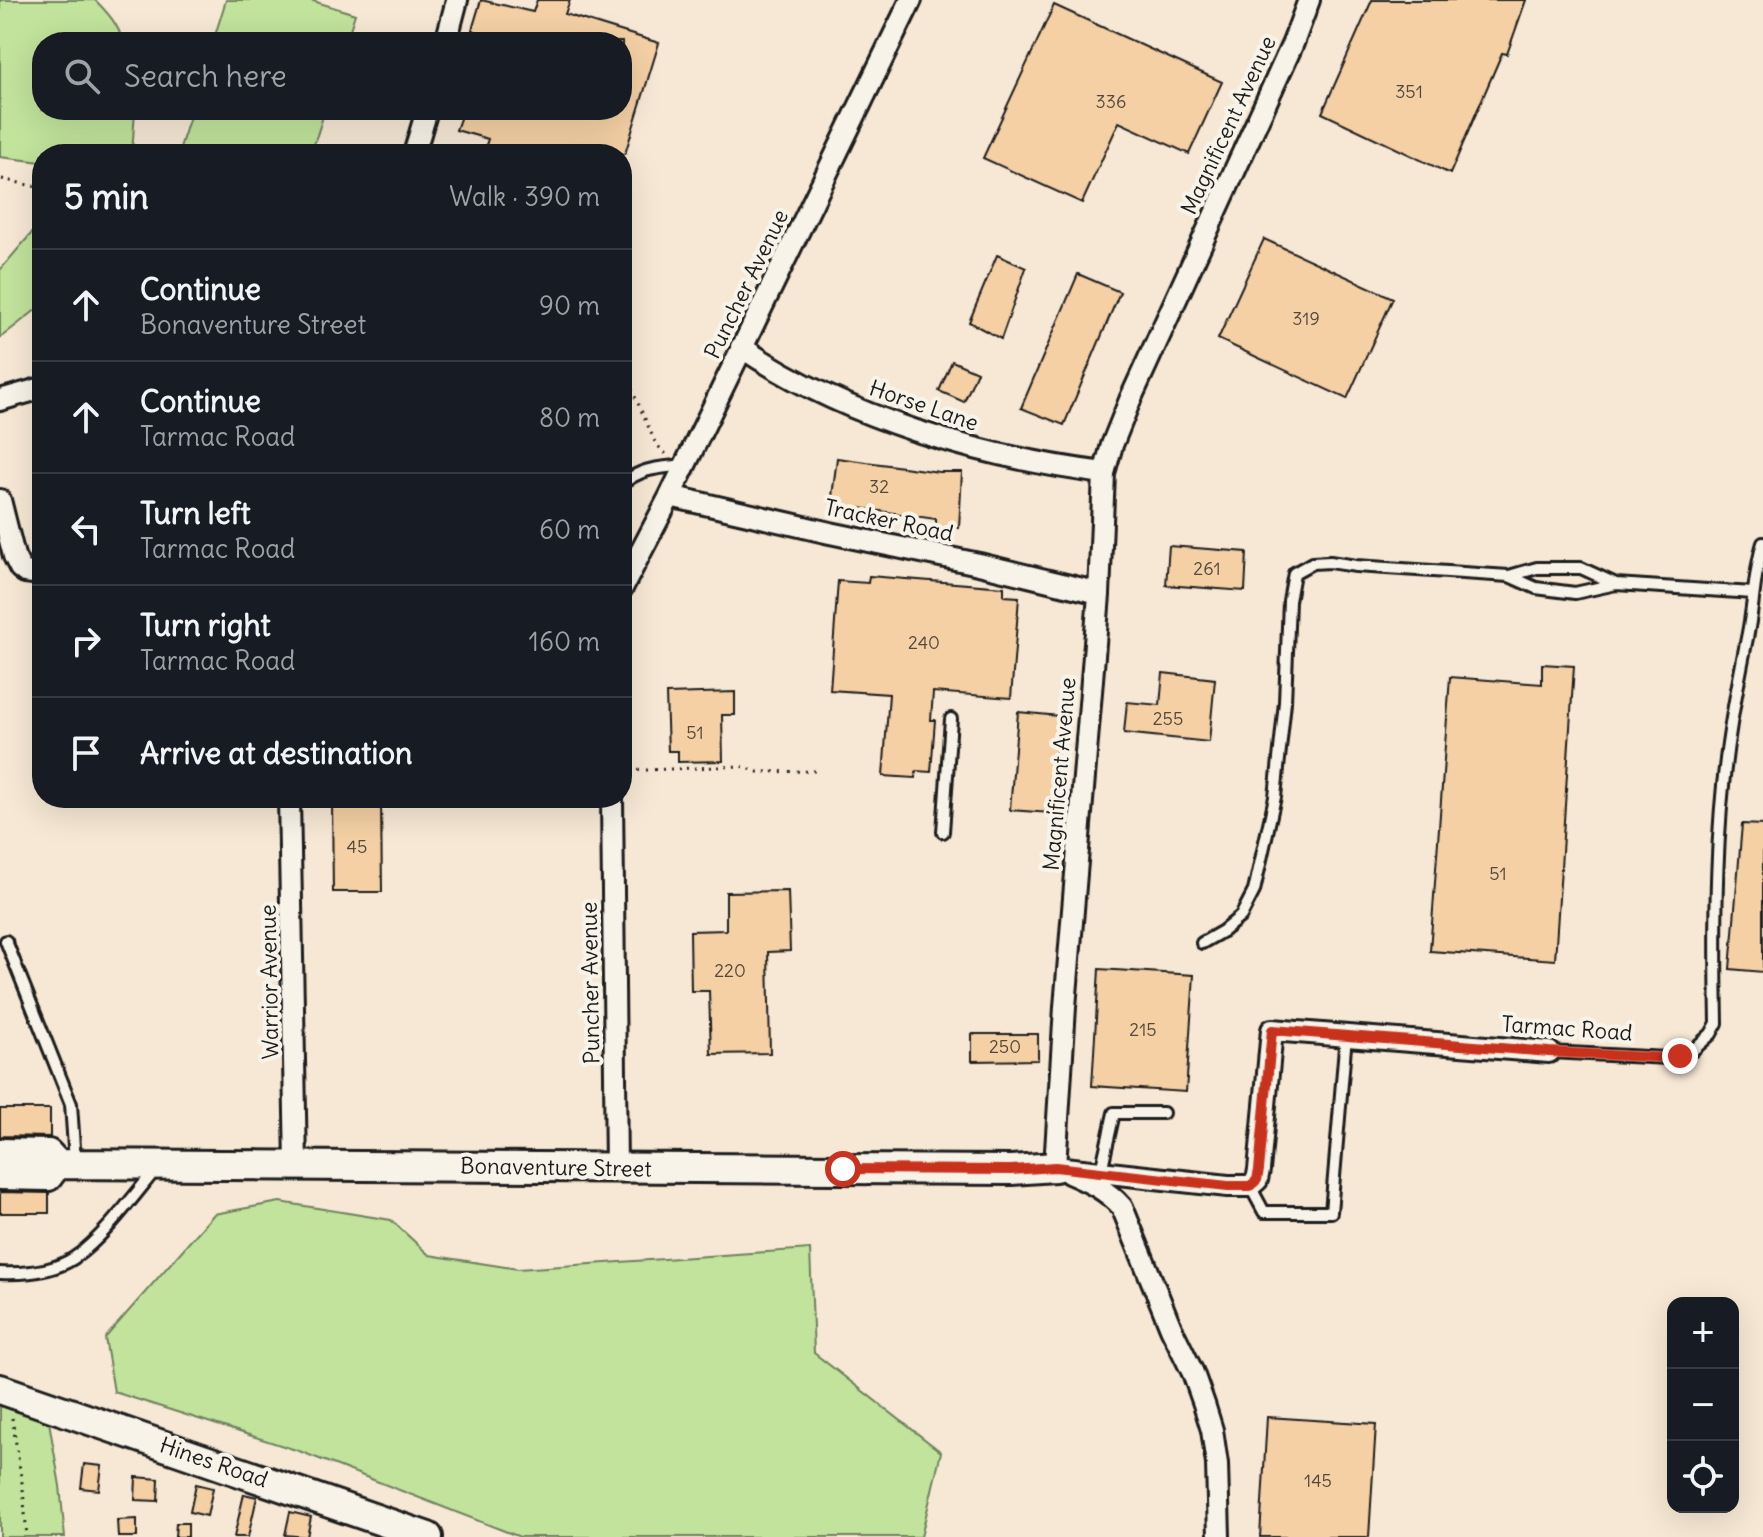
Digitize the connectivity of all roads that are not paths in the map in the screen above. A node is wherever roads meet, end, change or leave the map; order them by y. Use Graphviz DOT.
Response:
graph roads {
  1 [pos="457,0"];
  2 [pos="911,0"];
  3 [pos="1309,0"];
  4 [pos="449,32"];
  5 [pos="424,120"];
  6 [pos="417,144"];
  7 [pos="741,347"];
  8 [pos="32,391"];
  9 [pos="0,400"];
  10 [pos="685,465"];
  11 [pos="1104,473"];
  12 [pos="632,475"];
  13 [pos="670,496"];
  14 [pos="0,500"];
  15 [pos="1763,543"];
  16 [pos="632,569"];
  17 [pos="32,573"];
  18 [pos="1509,576"];
  19 [pos="1616,584"];
  20 [pos="1099,593"];
  21 [pos="1753,593"];
  22 [pos="951,719"];
  23 [pos="289,808"];
  24 [pos="612,808"];
  25 [pos="943,832"];
  26 [pos="6,941"];
  27 [pos="1202,943"];
  28 [pos="1346,1035"];
  29 [pos="1549,1052"];
  30 [pos="1163,1113"];
  31 [pos="0,1153"];
  32 [pos="66,1164"];
  33 [pos="160,1165"];
  34 [pos="296,1165"];
  35 [pos="1055,1167"];
  36 [pos="616,1168"];
  37 [pos="1101,1171"];
  38 [pos="0,1175"];
  39 [pos="1250,1186"];
  40 [pos="0,1273"];
  41 [pos="3,1390"];
  42 [pos="377,1529"];
  43 [pos="428,1537"];
  44 [pos="1219,1537"];
  1 -- 4 [label="street"];
  2 -- 7 [label="street, Puncher Avenue"];
  3 -- 11 [label="street, Magnificent Avenue"];
  5 -- 6 [label="street"];
  7 -- 10 [label="street, Puncher Avenue"];
  7 -- 11 [label="street, Horse Lane"];
  8 -- 9 [label="street"];
  10 -- 12 [label="lane"];
  10 -- 13 [label="street, Puncher Avenue"];
  11 -- 20 [label="street, Magnificent Avenue"];
  13 -- 16 [label="street, Puncher Avenue"];
  13 -- 20 [label="street, Tracker Road"];
  14 -- 17 [label="street"];
  15 -- 21 [label="lane, Tarmac Road"];
  18 -- 19 [label="lane"];
  18 -- 19 [label="lane"];
  18 -- 27 [label="lane"];
  19 -- 21 [label="lane"];
  20 -- 35 [label="street, Magnificent Avenue"];
  21 -- 29 [label="lane, Tarmac Road"];
  22 -- 25 [label="lane"];
  23 -- 34 [label="street, Warrior Avenue"];
  24 -- 36 [label="street, Puncher Avenue"];
  26 -- 32 [label="lane"];
  28 -- 29 [label="street, Tarmac Road"];
  28 -- 39 [label="street, Tarmac Road"];
  28 -- 39 [label="lane"];
  30 -- 37 [label="lane"];
  31 -- 32 [label="street, Bonaventure Street"];
  32 -- 33 [label="street, Bonaventure Street"];
  32 -- 38 [label="street, Bonaventure Street"];
  33 -- 34 [label="street, Bonaventure Street"];
  33 -- 40 [label="lane"];
  34 -- 36 [label="street, Bonaventure Street"];
  35 -- 36 [label="street, Bonaventure Street"];
  35 -- 37 [label="street"];
  35 -- 44 [label="street"];
  37 -- 39 [label="street"];
  41 -- 42 [label="street, Hines Road"];
  42 -- 43 [label="street, Hines Road"];
}
